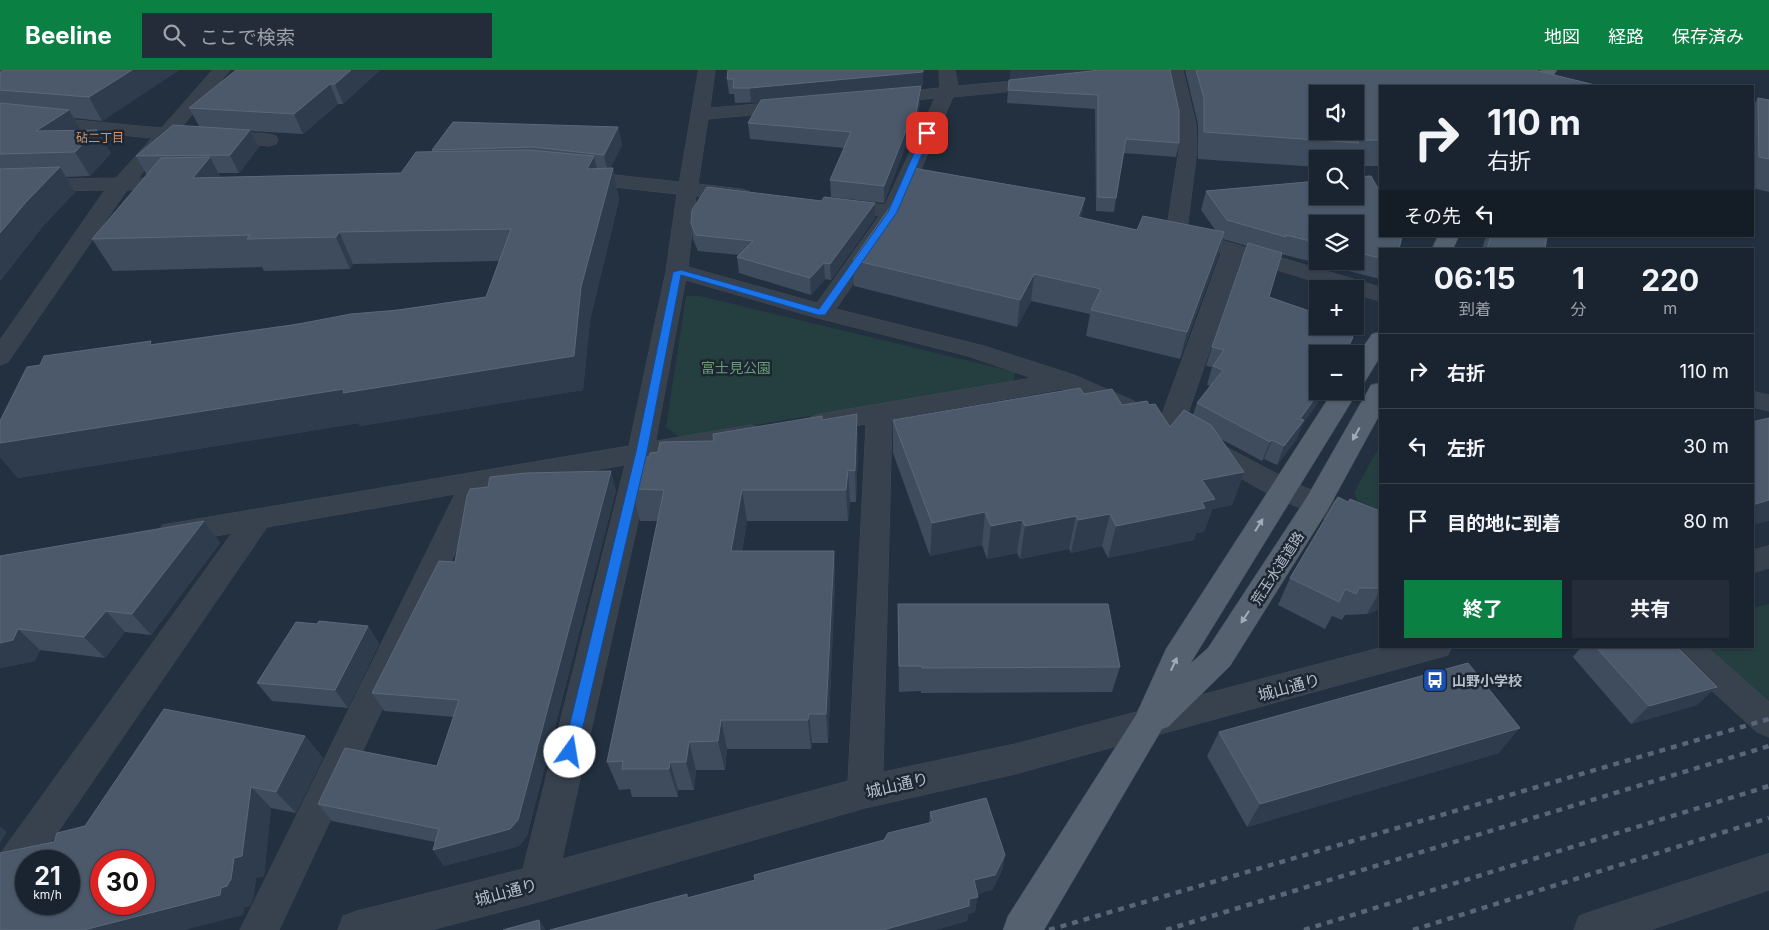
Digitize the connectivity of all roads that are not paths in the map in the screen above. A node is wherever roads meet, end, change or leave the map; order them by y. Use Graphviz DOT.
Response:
graph roads {
  1 [pos="222,70"];
  2 [pos="707,70"];
  3 [pos="947,70"];
  4 [pos="1175,70"];
  5 [pos="1549,70"];
  6 [pos="1064,80"];
  7 [pos="1540,85"];
  8 [pos="945,93"];
  9 [pos="866,100"];
  10 [pos="808,105"];
  11 [pos="700,114"];
  12 [pos="0,118"];
  13 [pos="165,134"];
  14 [pos="269,140"];
  15 [pos="562,175"];
  16 [pos="191,183"];
  17 [pos="121,184"];
  18 [pos="0,186"];
  19 [pos="688,188"];
  20 [pos="756,196"];
  21 [pos="814,203"];
  22 [pos="892,212"];
  23 [pos="1233,251"];
  24 [pos="678,272"];
  25 [pos="1379,294"];
  26 [pos="822,312"];
  27 [pos="1379,341"];
  28 [pos="0,357"];
  29 [pos="1364,363"];
  30 [pos="1065,381"];
  31 [pos="1379,393"];
  32 [pos="1754,399"];
  33 [pos="1340,400"];
  34 [pos="1769,403"];
  35 [pos="879,413"];
  36 [pos="1155,421"];
  37 [pos="641,452"];
  38 [pos="475,482"];
  39 [pos="1282,489"];
  40 [pos="1317,504"];
  41 [pos="258,518"];
  42 [pos="1379,531"];
  43 [pos="153,536"];
  44 [pos="1769,558"];
  45 [pos="1754,562"];
  46 [pos="1430,648"];
  47 [pos="1686,648"];
  48 [pos="1769,722"];
  49 [pos="1148,724"];
  50 [pos="865,792"];
  51 [pos="1769,872"];
  52 [pos="538,884"];
  53 [pos="0,885"];
  54 [pos="259,930"];
  55 [pos="357,930"];
  56 [pos="1022,930"];
  57 [pos="1593,930"];
  1 -- 13 [label="street"];
  2 -- 11 [label="street"];
  3 -- 8 [label="street"];
  4 -- 23 [label="street"];
  5 -- 7 [label="main road"];
  6 -- 8 [label="street"];
  8 -- 9 [label="street"];
  8 -- 22 [label="street"];
  10 -- 11 [label="street"];
  11 -- 19 [label="street"];
  12 -- 13 [label="street"];
  13 -- 14 [label="street"];
  13 -- 17 [label="street"];
  15 -- 19 [label="street"];
  16 -- 17 [label="street"];
  17 -- 18 [label="street"];
  17 -- 28 [label="street"];
  19 -- 20 [label="street"];
  19 -- 24 [label="street"];
  21 -- 22 [label="street"];
  22 -- 26 [label="street"];
  23 -- 25 [label="street"];
  23 -- 36 [label="street"];
  24 -- 26 [label="street"];
  24 -- 37 [label="street"];
  26 -- 30 [label="street"];
  27 -- 29 [label="main road"];
  30 -- 35 [label="street"];
  30 -- 36 [label="street"];
  31 -- 40 [label="main road, 荒玉水道道路, one-way"];
  32 -- 34 [label="street"];
  33 -- 39 [label="main road, 荒玉水道道路"];
  35 -- 37 [label="street"];
  35 -- 50 [label="street"];
  36 -- 39 [label="street"];
  37 -- 38 [label="street"];
  37 -- 52 [label="street"];
  38 -- 41 [label="street"];
  38 -- 54 [label="street"];
  39 -- 40 [label="street"];
  49 -- 39 [label="main road, 荒玉水道道路, one-way"];
  40 -- 42 [label="street"];
  40 -- 49 [label="main road, 荒玉水道道路, one-way"];
  41 -- 43 [label="street"];
  41 -- 53 [label="street"];
  44 -- 45 [label="street"];
  46 -- 49 [label="street, 城山通り"];
  47 -- 48 [label="street"];
  49 -- 50 [label="street, 城山通り"];
  49 -- 56 [label="main road, 荒玉水道道路"];
  50 -- 52 [label="street, 城山通り"];
  51 -- 57 [label="street"];
  52 -- 55 [label="street, 城山通り"];
}
